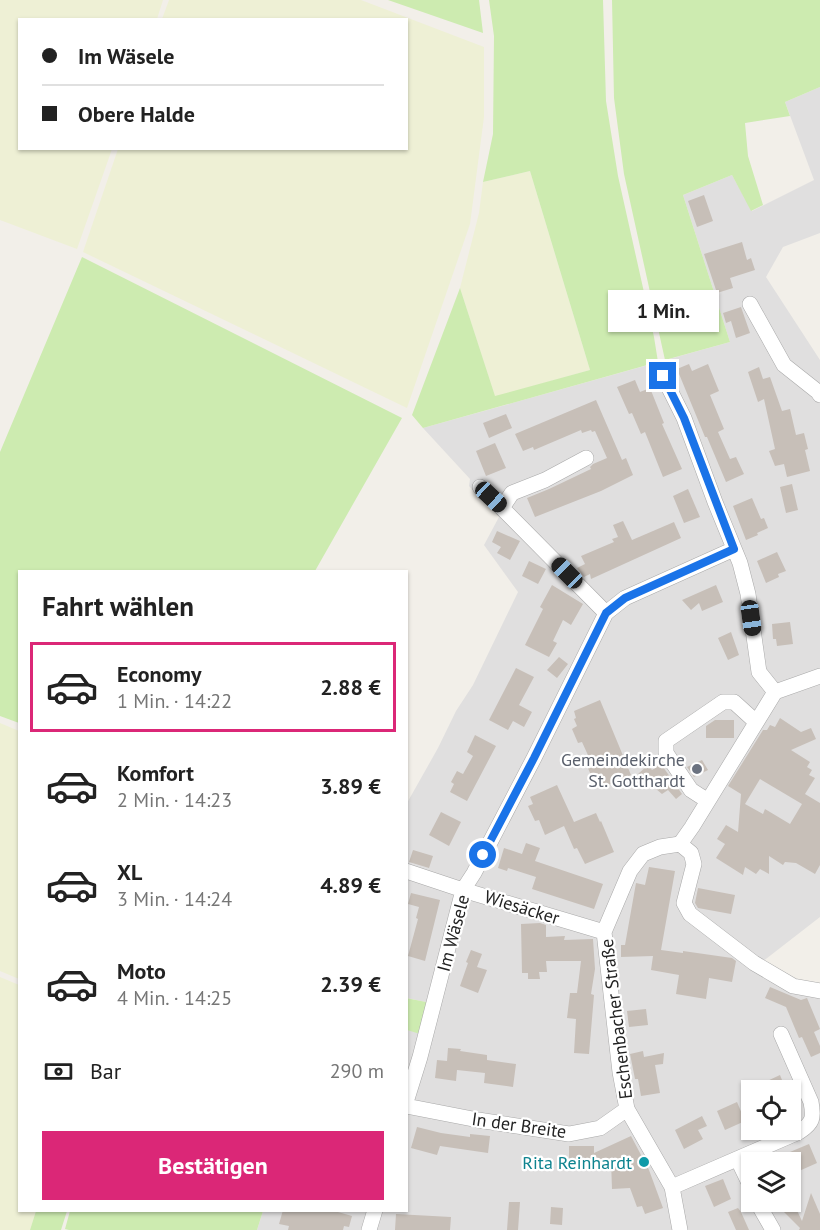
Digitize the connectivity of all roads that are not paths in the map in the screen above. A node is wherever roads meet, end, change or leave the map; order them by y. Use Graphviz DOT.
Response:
graph roads {
  1 [pos="750,304"];
  2 [pos="663,376"];
  3 [pos="820,395"];
  4 [pos="586,458"];
  5 [pos="480,487"];
  6 [pos="502,508"];
  7 [pos="734,549"];
  8 [pos="606,613"];
  9 [pos="820,676"];
  10 [pos="775,692"];
  11 [pos="756,722"];
  12 [pos="708,801"];
  13 [pos="680,844"];
  14 [pos="408,872"];
  15 [pos="463,890"];
  16 [pos="604,932"];
  17 [pos="820,991"];
  18 [pos="781,1034"];
  19 [pos="408,1097"];
  20 [pos="408,1104"];
  21 [pos="627,1109"];
  22 [pos="738,1160"];
  23 [pos="741,1166"];
  24 [pos="672,1187"];
  25 [pos="374,1212"];
  26 [pos="763,1212"];
  27 [pos="369,1230"];
  28 [pos="680,1230"];
  29 [pos="773,1230"];
  1 -- 3 [label="street"];
  2 -- 7 [label="street"];
  4 -- 6 [label="street"];
  5 -- 6 [label="street"];
  6 -- 8 [label="street"];
  7 -- 8 [label="street, Im Wäsele"];
  7 -- 10 [label="street"];
  8 -- 15 [label="street, Im Wäsele"];
  9 -- 10 [label="street"];
  10 -- 11 [label="street"];
  11 -- 12 [label="street"];
  11 -- 12 [label="street"];
  12 -- 13 [label="street"];
  13 -- 16 [label="street, Eschenbacher Straße"];
  13 -- 17 [label="street"];
  14 -- 15 [label="street, Wiesäcker"];
  15 -- 16 [label="street, Wiesäcker"];
  15 -- 19 [label="street, Im Wäsele"];
  16 -- 21 [label="street, Eschenbacher Straße"];
  18 -- 22 [label="street"];
  20 -- 21 [label="street, In der Breite"];
  21 -- 24 [label="street, Eschenbacher Straße"];
  22 -- 23 [label="street"];
  22 -- 24 [label="street"];
  24 -- 28 [label="street, Eschenbacher Straße"];
  25 -- 27 [label="street"];
  26 -- 29 [label="street"];
}
